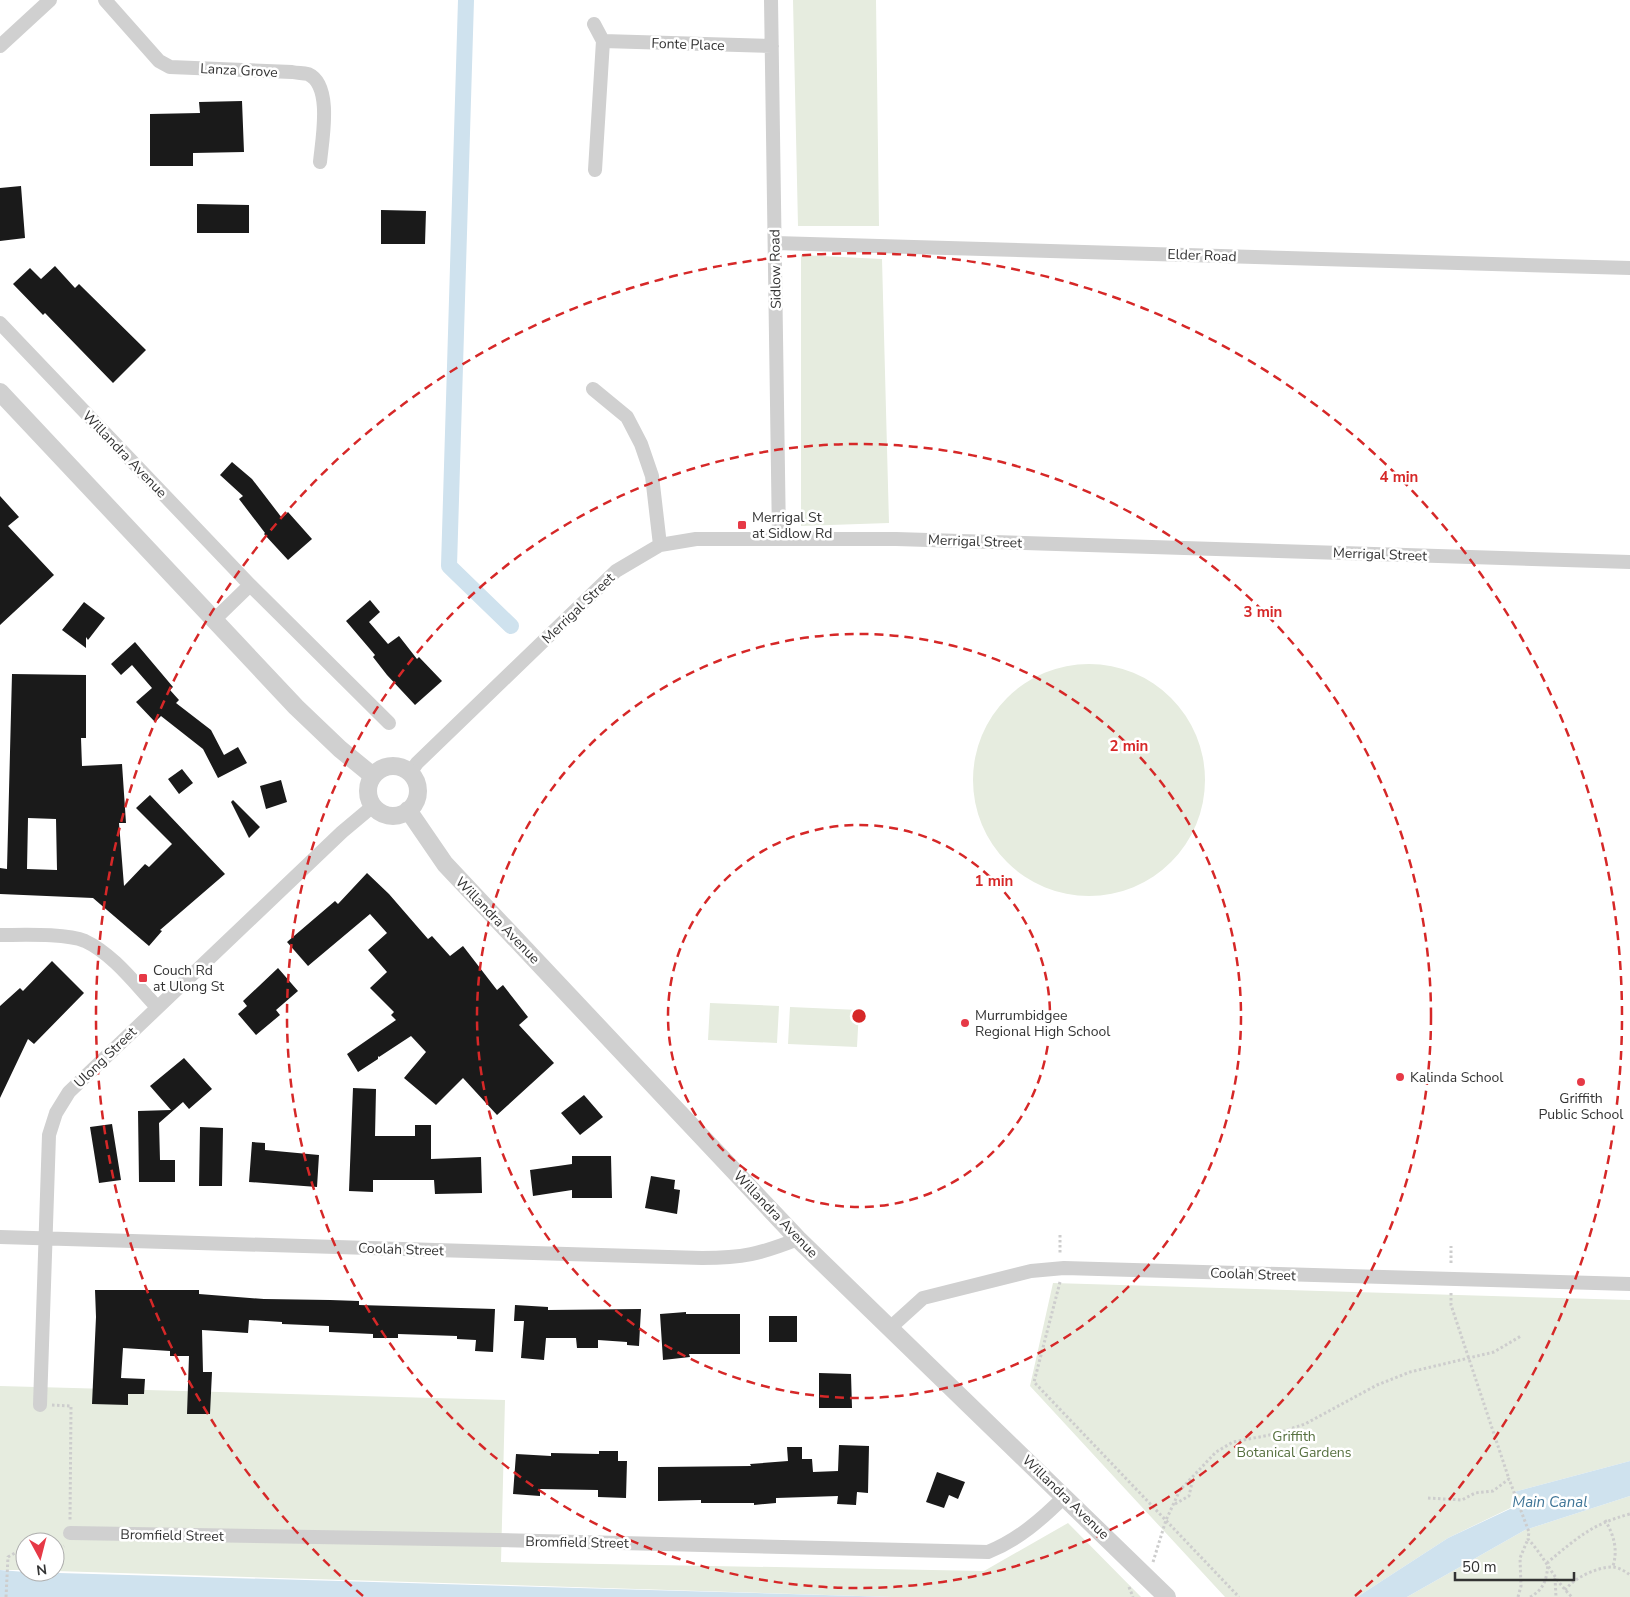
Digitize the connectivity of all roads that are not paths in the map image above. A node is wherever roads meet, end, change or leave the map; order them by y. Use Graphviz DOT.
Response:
graph roads {
  1 [pos="50,0"];
  2 [pos="105,0"];
  3 [pos="771,0"];
  4 [pos="594,24"];
  5 [pos="603,41"];
  6 [pos="0,46"];
  7 [pos="772,46"];
  8 [pos="320,162"];
  9 [pos="595,170"];
  10 [pos="775,243"];
  11 [pos="1630,268"];
  12 [pos="0,323"];
  13 [pos="593,389"];
  14 [pos="0,392"];
  15 [pos="779,538"];
  16 [pos="660,545"];
  17 [pos="1630,562"];
  18 [pos="250,585"];
  19 [pos="214,620"];
  20 [pos="389,723"];
  21 [pos="410,773"];
  22 [pos="373,776"];
  23 [pos="373,806"];
  24 [pos="408,810"];
  25 [pos="0,935"];
  26 [pos="157,1007"];
  27 [pos="0,1237"];
  28 [pos="46,1238"];
  29 [pos="798,1238"];
  30 [pos="1630,1284"];
  31 [pos="891,1327"];
  32 [pos="46,1405"];
  33 [pos="1064,1496"];
  34 [pos="70,1533"];
  35 [pos="1167,1597"];
  1 -- 6 [label="street"];
  2 -- 8 [label="street, Lanza Grove"];
  3 -- 7 [label="street, Sidlow Road"];
  4 -- 5 [label="street"];
  5 -- 7 [label="street, Fonte Place"];
  5 -- 9 [label="street"];
  7 -- 10 [label="street, Sidlow Road"];
  10 -- 11 [label="street, Elder Road"];
  10 -- 15 [label="street, Sidlow Road"];
  12 -- 18 [label="street, Willandra Avenue"];
  13 -- 16 [label="street"];
  14 -- 19 [label="street"];
  15 -- 16 [label="street, Merrigal Street"];
  15 -- 17 [label="street, Merrigal Street"];
  16 -- 21 [label="street, Merrigal Street"];
  18 -- 19 [label="street"];
  18 -- 20 [label="street, Willandra Avenue"];
  19 -- 22 [label="street"];
  21 -- 22 [label="street"];
  21 -- 24 [label="street"];
  22 -- 23 [label="street"];
  23 -- 24 [label="street"];
  23 -- 26 [label="street, Ulong Street"];
  24 -- 29 [label="street, Willandra Avenue"];
  25 -- 26 [label="street"];
  26 -- 28 [label="street, Ulong Street"];
  27 -- 28 [label="street, Coolah Street"];
  28 -- 29 [label="street, Coolah Street"];
  28 -- 32 [label="street, Ulong Street"];
  29 -- 31 [label="street, Willandra Avenue"];
  30 -- 31 [label="street, Coolah Street"];
  31 -- 33 [label="street, Willandra Avenue"];
  33 -- 34 [label="street, Bromfield Street"];
  33 -- 35 [label="street, Willandra Avenue"];
}
